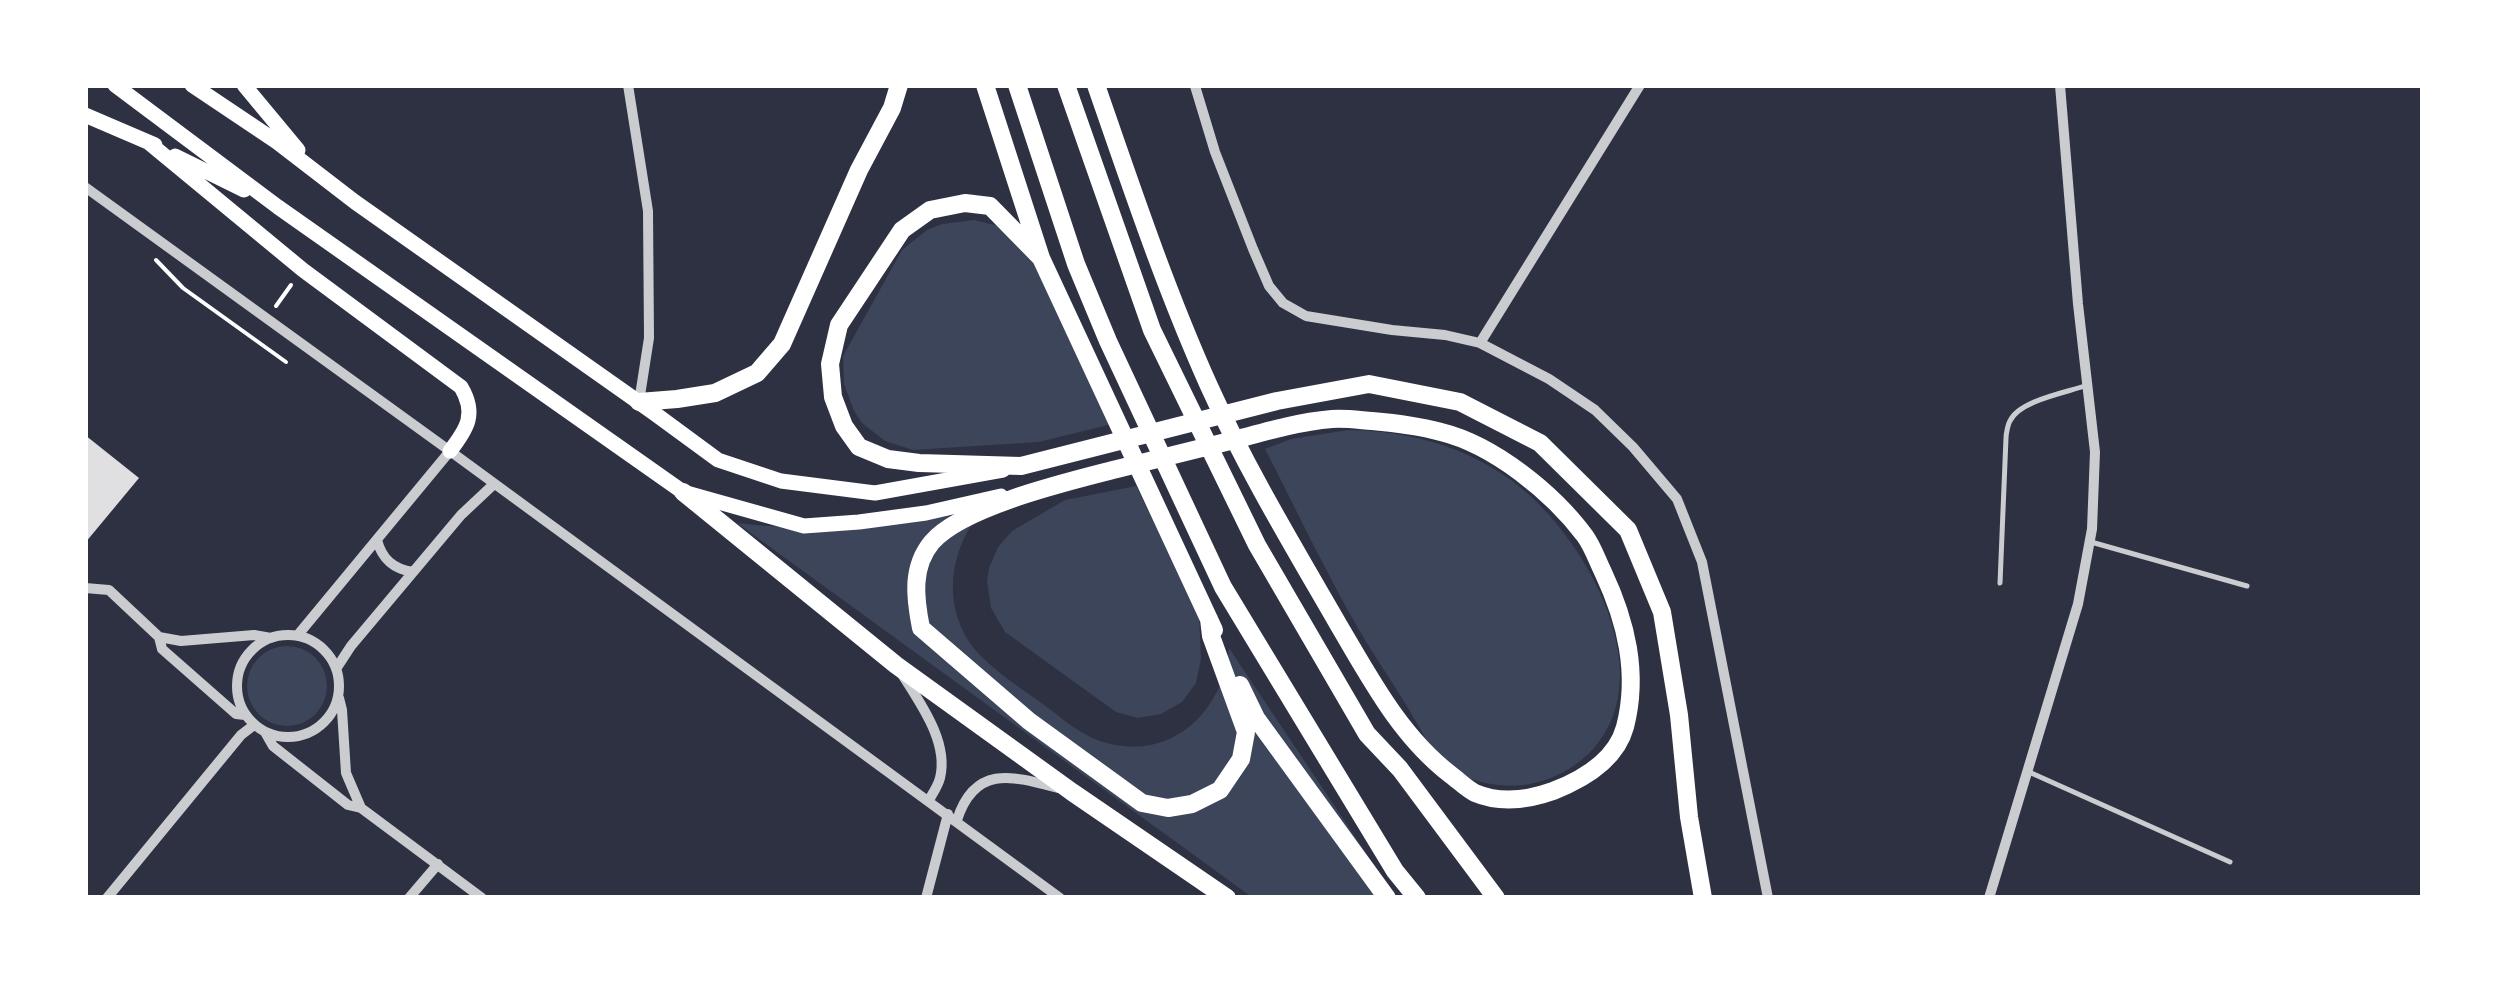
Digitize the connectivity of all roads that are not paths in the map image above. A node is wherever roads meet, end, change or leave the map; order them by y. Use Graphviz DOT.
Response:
graph roads {
  1 [pos="115,85"];
  2 [pos="192,85"];
  3 [pos="244,85"];
  4 [pos="628,85"];
  5 [pos="899,85"];
  6 [pos="986,85"];
  7 [pos="1017,85"];
  8 [pos="1066,85"];
  9 [pos="1096,85"];
  10 [pos="1640,85"];
  11 [pos="2060,85"];
  12 [pos="1194,86"];
  13 [pos="85,115"];
  14 [pos="148,142"];
  15 [pos="313,169"];
  16 [pos="85,187"];
  17 [pos="278,207"];
  18 [pos="1041,258"];
  19 [pos="1480,343"];
  20 [pos="2088,385"];
  21 [pos="639,402"];
  22 [pos="450,451"];
  23 [pos="1021,466"];
  24 [pos="494,484"];
  25 [pos="1049,486"];
  26 [pos="683,492"];
  27 [pos="376,540"];
  28 [pos="2089,542"];
  29 [pos="413,572"];
  30 [pos="2000,583"];
  31 [pos="2247,586"];
  32 [pos="88,587"];
  33 [pos="1209,620"];
  34 [pos="297,636"];
  35 [pos="159,637"];
  36 [pos="271,638"];
  37 [pos="896,664"];
  38 [pos="336,669"];
  39 [pos="338,695"];
  40 [pos="245,715"];
  41 [pos="254,725"];
  42 [pos="265,732"];
  43 [pos="2029,772"];
  44 [pos="1072,792"];
  45 [pos="929,800"];
  46 [pos="361,808"];
  47 [pos="952,817"];
  48 [pos="2230,862"];
  49 [pos="438,864"];
  50 [pos="107,898"];
  51 [pos="409,898"];
  52 [pos="482,898"];
  53 [pos="926,898"];
  54 [pos="1060,898"];
  55 [pos="1227,898"];
  56 [pos="1388,898"];
  57 [pos="1417,898"];
  58 [pos="1496,898"];
  59 [pos="1703,898"];
  60 [pos="1768,898"];
  61 [pos="1989,898"];
  1 -- 17 [label="main road"];
  2 -- 15 [label="main road"];
  3 -- 15 [label="main road"];
  4 -- 21 [label="street"];
  5 -- 21 [label="highway"];
  6 -- 18 [label="highway"];
  7 -- 57 [label="highway"];
  8 -- 58 [label="highway"];
  9 -- 25 [label="highway"];
  10 -- 19 [label="street"];
  11 -- 20 [label="street"];
  12 -- 19 [label="street"];
  13 -- 14 [label="main road"];
  14 -- 17 [label="main road"];
  14 -- 22 [label="main road"];
  15 -- 21 [label="main road"];
  16 -- 22 [label="street"];
  17 -- 26 [label="main road"];
  18 -- 23 [label="highway"];
  18 -- 33 [label="highway"];
  19 -- 60 [label="street"];
  20 -- 28 [label="street"];
  20 -- 30 [label="lane"];
  21 -- 23 [label="main road"];
  22 -- 24 [label="street"];
  22 -- 27 [label="street"];
  23 -- 59 [label="highway"];
  24 -- 29 [label="street"];
  24 -- 45 [label="street"];
  25 -- 26 [label="main road"];
  25 -- 33 [label="highway"];
  26 -- 37 [label="highway"];
  27 -- 29 [label="street"];
  27 -- 34 [label="street"];
  28 -- 31 [label="lane"];
  28 -- 43 [label="street"];
  29 -- 38 [label="street"];
  32 -- 35 [label="street"];
  33 -- 56 [label="highway"];
  34 -- 36 [label="street"];
  34 -- 38 [label="street"];
  35 -- 36 [label="street"];
  35 -- 40 [label="street"];
  36 -- 40 [label="street"];
  37 -- 44 [label="highway"];
  37 -- 45 [label="street"];
  38 -- 39 [label="street"];
  39 -- 42 [label="street"];
  39 -- 46 [label="street"];
  40 -- 41 [label="street"];
  41 -- 42 [label="street"];
  41 -- 50 [label="street"];
  42 -- 46 [label="street"];
  43 -- 48 [label="lane"];
  43 -- 61 [label="street"];
  44 -- 47 [label="street"];
  44 -- 55 [label="highway"];
  45 -- 47 [label="street"];
  46 -- 49 [label="street"];
  47 -- 53 [label="street"];
  47 -- 54 [label="street"];
  49 -- 51 [label="street"];
  49 -- 52 [label="street"];
}
